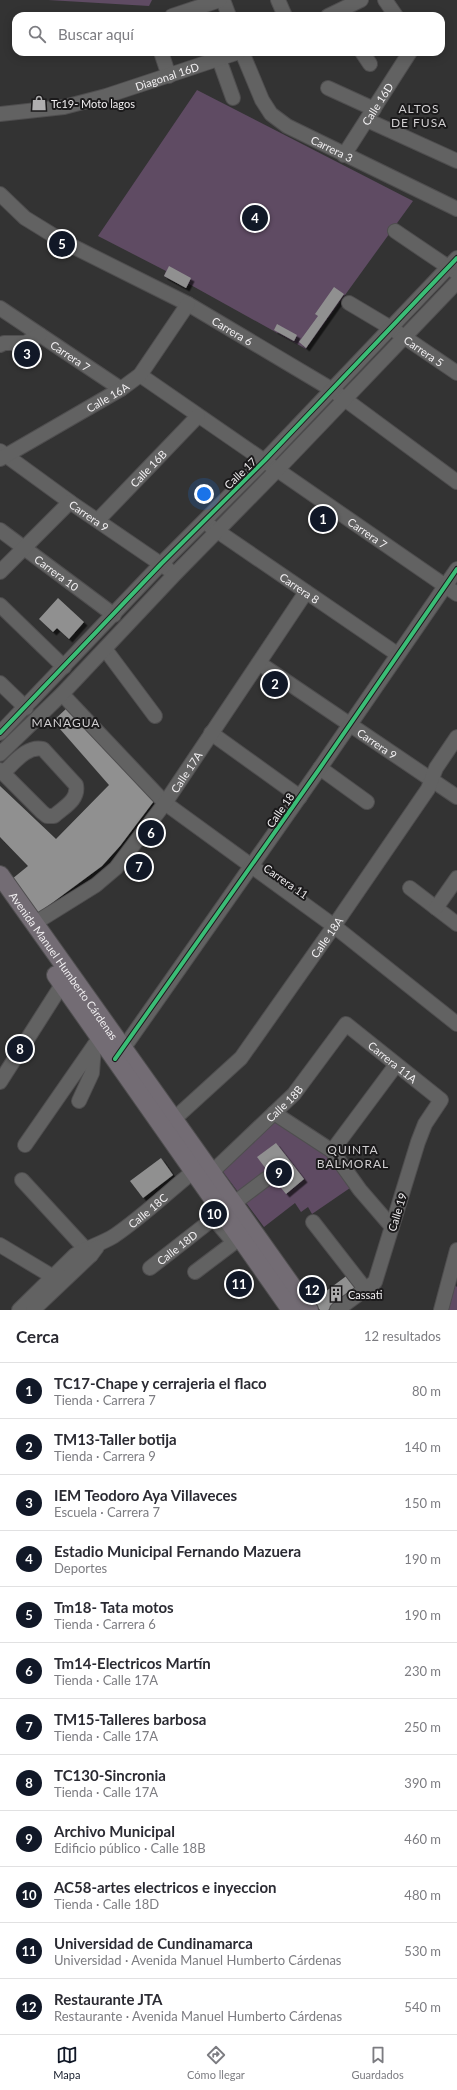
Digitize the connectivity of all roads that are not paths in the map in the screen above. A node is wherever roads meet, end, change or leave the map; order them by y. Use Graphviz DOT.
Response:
graph roads {
  1 [pos="221,0"];
  2 [pos="278,0"];
  3 [pos="361,0"];
  4 [pos="385,0"];
  5 [pos="184,12"];
  6 [pos="227,12"];
  7 [pos="283,12"];
  8 [pos="338,12"];
  9 [pos="393,12"];
  10 [pos="162,56"];
  11 [pos="228,56"];
  12 [pos="243,56"];
  13 [pos="365,56"];
  14 [pos="407,56"];
  15 [pos="219,59"];
  16 [pos="370,64"];
  17 [pos="169,76"];
  18 [pos="328,88"];
  19 [pos="233,98"];
  20 [pos="0,114"];
  21 [pos="370,115"];
  22 [pos="344,155"];
  23 [pos="457,161"];
  24 [pos="0,194"];
  25 [pos="457,209"];
  26 [pos="395,231"];
  27 [pos="454,266"];
  28 [pos="457,282"];
  29 [pos="349,303"];
  30 [pos="188,304"];
  31 [pos="0,308"];
  32 [pos="391,328"];
  33 [pos="40,335"];
  34 [pos="404,337"];
  35 [pos="0,345"];
  36 [pos="457,374"];
  37 [pos="140,375"];
  38 [pos="121,389"];
  39 [pos="331,389"];
  40 [pos="344,398"];
  41 [pos="198,416"];
  42 [pos="2,456"];
  43 [pos="265,460"];
  44 [pos="278,469"];
  45 [pos="457,482"];
  46 [pos="70,502"];
  47 [pos="98,520"];
  48 [pos="203,522"];
  49 [pos="0,530"];
  50 [pos="217,532"];
  51 [pos="25,548"];
  52 [pos="161,564"];
  53 [pos="457,569"];
  54 [pos="0,572"];
  55 [pos="175,574"];
  56 [pos="445,586"];
  57 [pos="306,592"];
  58 [pos="457,594"];
  59 [pos="0,606"];
  60 [pos="114,615"];
  61 [pos="105,649"];
  62 [pos="397,654"];
  63 [pos="259,663"];
  64 [pos="64,667"];
  65 [pos="0,683"];
  66 [pos="62,694"];
  67 [pos="26,708"];
  68 [pos="155,716"];
  69 [pos="351,724"];
  70 [pos="0,733"];
  71 [pos="211,733"];
  72 [pos="457,737"];
  73 [pos="0,754"];
  74 [pos="320,768"];
  75 [pos="2,772"];
  76 [pos="432,779"];
  77 [pos="300,797"];
  78 [pos="457,797"];
  79 [pos="367,802"];
  80 [pos="165,803"];
  81 [pos="250,867"];
  82 [pos="0,875"];
  83 [pos="457,878"];
  84 [pos="410,888"];
  85 [pos="0,896"];
  86 [pos="436,908"];
  87 [pos="35,923"];
  88 [pos="457,924"];
  89 [pos="334,926"];
  90 [pos="62,983"];
  91 [pos="457,1023"];
  92 [pos="346,1024"];
  93 [pos="97,1042"];
  94 [pos="119,1054"];
  95 [pos="396,1065"];
  96 [pos="0,1082"];
  97 [pos="441,1100"];
  98 [pos="79,1101"];
  99 [pos="274,1113"];
  100 [pos="173,1120"];
  101 [pos="24,1145"];
  102 [pos="332,1151"];
  103 [pos="202,1172"];
  104 [pos="22,1180"];
  105 [pos="266,1180"];
  106 [pos="223,1211"];
  107 [pos="313,1222"];
  108 [pos="392,1227"];
  109 [pos="0,1245"];
  110 [pos="92,1250"];
  111 [pos="457,1250"];
  112 [pos="150,1268"];
  113 [pos="195,1272"];
  114 [pos="58,1279"];
  115 [pos="453,1280"];
  116 [pos="366,1290"];
  117 [pos="19,1310"];
  118 [pos="33,1310"];
  119 [pos="291,1310"];
  120 [pos="308,1310"];
  121 [pos="337,1310"];
  122 [pos="441,1310"];
  1 -- 5 [label="street"];
  1 -- 6 [label="street"];
  2 -- 7 [label="street"];
  3 -- 8 [label="street"];
  4 -- 9 [label="street"];
  10 -- 17 [label="street"];
  11 -- 15 [label="street, Diagonal 16D"];
  12 -- 22 [label="street, Carrera 3"];
  13 -- 16 [label="street"];
  14 -- 21 [label="street, Calle 16D"];
  15 -- 17 [label="street, Diagonal 16D"];
  15 -- 19 [label="street"];
  17 -- 20 [label="street, Diagonal 16D"];
  18 -- 21 [label="street"];
  21 -- 22 [label="street, Calle 16D"];
  21 -- 23 [label="street"];
  22 -- 25 [label="street, Carrera 3"];
  24 -- 30 [label="street, Carrera 6"];
  26 -- 27 [label="street"];
  27 -- 32 [label="street, Calle 17"];
  28 -- 34 [label="street"];
  29 -- 32 [label="street, Carrera 5"];
  30 -- 37 [label="street, Calle 16A"];
  30 -- 39 [label="street, Carrera 6"];
  31 -- 33 [label="street, Carrera 7"];
  32 -- 34 [label="street, Carrera 5"];
  32 -- 39 [label="street, Calle 17"];
  33 -- 35 [label="street"];
  33 -- 38 [label="street, Carrera 7"];
  34 -- 36 [label="street, Carrera 5"];
  34 -- 40 [label="street"];
  37 -- 38 [label="street, Calle 16A"];
  37 -- 41 [label="street, Carrera 7"];
  38 -- 42 [label="street, Calle 16A"];
  39 -- 40 [label="street, Carrera 6"];
  39 -- 43 [label="street, Calle 17"];
  40 -- 44 [label="street"];
  40 -- 45 [label="street, Carrera 6"];
  41 -- 43 [label="street, Carrera 7"];
  41 -- 47 [label="street, Calle 16B"];
  42 -- 46 [label="street, Carrera 9"];
  43 -- 44 [label="street, Carrera 7"];
  43 -- 48 [label="street, Calle 17"];
  44 -- 50 [label="street"];
  44 -- 56 [label="street, Carrera 7"];
  46 -- 47 [label="street, Carrera 9"];
  46 -- 51 [label="street"];
  47 -- 52 [label="street, Carrera 9"];
  48 -- 50 [label="street, Carrera 8"];
  48 -- 52 [label="street, Calle 17"];
  49 -- 51 [label="street, Carrera 10"];
  50 -- 55 [label="street"];
  50 -- 57 [label="street, Carrera 8"];
  51 -- 54 [label="street"];
  51 -- 60 [label="street, Carrera 10"];
  52 -- 55 [label="street, Carrera 9"];
  52 -- 60 [label="street, Calle 17"];
  53 -- 56 [label="street, Calle 18"];
  55 -- 61 [label="street"];
  56 -- 58 [label="street, Carrera 7"];
  56 -- 62 [label="street, Calle 18"];
  57 -- 62 [label="street, Carrera 8"];
  57 -- 63 [label="street, Calle 17A"];
  59 -- 64 [label="street"];
  60 -- 64 [label="street, Calle 17"];
  61 -- 66 [label="street"];
  61 -- 68 [label="street"];
  62 -- 69 [label="street, Calle 18"];
  63 -- 69 [label="street, Carrera 9"];
  63 -- 71 [label="street, Calle 17A"];
  64 -- 67 [label="street, Calle 17"];
  65 -- 67 [label="street"];
  66 -- 73 [label="street"];
  66 -- 80 [label="street, Carrera 11"];
  67 -- 70 [label="street, Calle 17"];
  69 -- 74 [label="street, Calle 18"];
  69 -- 76 [label="street, Carrera 9"];
  71 -- 77 [label="street"];
  71 -- 80 [label="street, Calle 17A"];
  72 -- 76 [label="street, Calle 18A"];
  74 -- 77 [label="street, Calle 18"];
  74 -- 79 [label="street"];
  75 -- 75 [label="street"];
  76 -- 78 [label="street, Carrera 9"];
  76 -- 89 [label="street, Calle 18A"];
  77 -- 81 [label="street, Calle 18"];
  80 -- 81 [label="street, Carrera 11"];
  80 -- 87 [label="street, Calle 17A"];
  81 -- 89 [label="street, Carrera 11"];
  81 -- 94 [label="street, Calle 18"];
  82 -- 87 [label="main road, Avenida Manuel Humberto Cárdenas"];
  83 -- 86 [label="street"];
  84 -- 86 [label="street"];
  85 -- 90 [label="main road, Avenida Manuel Humberto Cárdenas"];
  86 -- 88 [label="street"];
  87 -- 94 [label="main road, Avenida Manuel Humberto Cárdenas"];
  89 -- 91 [label="street, Carrera 11"];
  89 -- 100 [label="street, Calle 18A"];
  90 -- 93 [label="main road, Avenida Manuel Humberto Cárdenas"];
  90 -- 96 [label="street"];
  92 -- 95 [label="street, Carrera 11A"];
  92 -- 99 [label="street, Calle 18B"];
  93 -- 94 [label="main road, Avenida Manuel Humberto Cárdenas"];
  93 -- 98 [label="street"];
  93 -- 101 [label="street"];
  94 -- 100 [label="main road, Avenida Manuel Humberto Cárdenas"];
  94 -- 103 [label="main road, Avenida Manuel Humberto Cárdenas"];
  95 -- 97 [label="street, Carrera 11A"];
  95 -- 102 [label="street"];
  97 -- 108 [label="street, Calle 19"];
  99 -- 102 [label="street"];
  99 -- 103 [label="street, Calle 18B"];
  100 -- 103 [label="main road, Avenida Manuel Humberto Cárdenas"];
  102 -- 108 [label="street"];
  103 -- 106 [label="main road, Avenida Manuel Humberto Cárdenas"];
  103 -- 110 [label="street, Calle 18C"];
  104 -- 110 [label="street"];
  105 -- 106 [label="street, Calle 18D"];
  106 -- 112 [label="street, Calle 18D"];
  106 -- 113 [label="street"];
  106 -- 119 [label="main road, Avenida Manuel Humberto Cárdenas"];
  106 -- 120 [label="main road, Avenida Manuel Humberto Cárdenas"];
  107 -- 116 [label="street"];
  108 -- 116 [label="street, Calle 19"];
  109 -- 114 [label="street"];
  110 -- 114 [label="street, Calle 18C"];
  111 -- 115 [label="street"];
  114 -- 117 [label="street, Calle 18C"];
  114 -- 118 [label="street, Calle 18C"];
  115 -- 122 [label="street"];
  116 -- 121 [label="street, Calle 19"];
}
